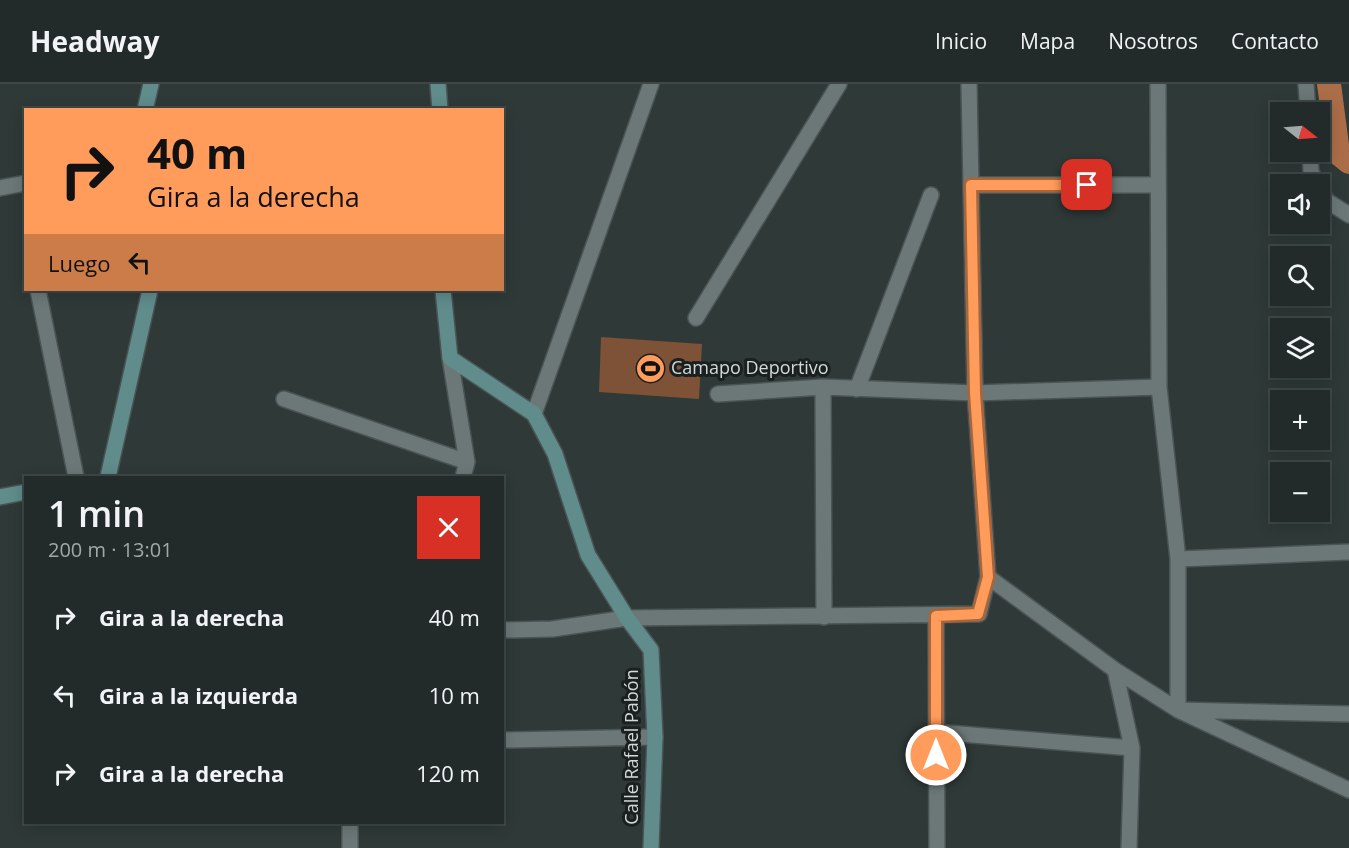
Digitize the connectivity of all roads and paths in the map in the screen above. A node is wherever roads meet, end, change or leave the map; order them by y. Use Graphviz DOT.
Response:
graph roads {
  1 [pos="151,84"];
  2 [pos="438,84"];
  3 [pos="651,84"];
  4 [pos="839,84"];
  5 [pos="969,84"];
  6 [pos="1158,84"];
  7 [pos="1306,84"];
  8 [pos="1307,102"];
  9 [pos="145,108"];
  10 [pos="440,108"];
  11 [pos="24,183"];
  12 [pos="971,185"];
  13 [pos="1157,185"];
  14 [pos="0,188"];
  15 [pos="931,195"];
  16 [pos="1330,203"];
  17 [pos="1349,215"];
  18 [pos="38,291"];
  19 [pos="150,291"];
  20 [pos="444,291"];
  21 [pos="696,318"];
  22 [pos="450,358"];
  23 [pos="823,387"];
  24 [pos="1159,387"];
  25 [pos="856,389"];
  26 [pos="975,393"];
  27 [pos="718,394"];
  28 [pos="284,399"];
  29 [pos="534,414"];
  30 [pos="465,470"];
  31 [pos="76,476"];
  32 [pos="108,476"];
  33 [pos="24,492"];
  34 [pos="0,497"];
  35 [pos="1349,552"];
  36 [pos="1178,559"];
  37 [pos="988,577"];
  38 [pos="936,616"];
  39 [pos="824,617"];
  40 [pos="627,618"];
  41 [pos="504,630"];
  42 [pos="1115,670"];
  43 [pos="1178,710"];
  44 [pos="1349,714"];
  45 [pos="936,732"];
  46 [pos="655,737"];
  47 [pos="504,740"];
  48 [pos="1132,747"];
  49 [pos="1349,790"];
  50 [pos="350,824"];
  51 [pos="350,848"];
  52 [pos="651,848"];
  53 [pos="937,848"];
  54 [pos="1129,848"];
  1 -- 9 [label="street"];
  2 -- 10 [label="street"];
  3 -- 29 [label="street"];
  4 -- 21 [label="street"];
  5 -- 12 [label="street"];
  6 -- 13 [label="street"];
  7 -- 8 [label="street"];
  11 -- 14 [label="street"];
  12 -- 13 [label="street"];
  12 -- 26 [label="street"];
  13 -- 24 [label="street"];
  15 -- 25 [label="street"];
  16 -- 17 [label="street"];
  18 -- 31 [label="street"];
  19 -- 32 [label="street"];
  20 -- 22 [label="street"];
  22 -- 29 [label="street, Calle Rafael Pabón"];
  22 -- 30 [label="street"];
  23 -- 25 [label="street"];
  23 -- 27 [label="street"];
  23 -- 39 [label="street"];
  24 -- 26 [label="street"];
  24 -- 36 [label="street"];
  25 -- 26 [label="street"];
  26 -- 37 [label="street"];
  28 -- 30 [label="street"];
  29 -- 40 [label="street, Calle Rafael Pabón"];
  33 -- 34 [label="street"];
  35 -- 36 [label="street"];
  36 -- 43 [label="street"];
  37 -- 38 [label="street"];
  37 -- 42 [label="street"];
  38 -- 39 [label="street"];
  38 -- 45 [label="street"];
  39 -- 40 [label="street"];
  40 -- 41 [label="street"];
  40 -- 46 [label="street, Calle Rafael Pabón"];
  42 -- 43 [label="street"];
  42 -- 48 [label="street"];
  43 -- 44 [label="street"];
  43 -- 49 [label="street"];
  45 -- 48 [label="street"];
  45 -- 53 [label="street"];
  46 -- 47 [label="street"];
  46 -- 52 [label="street, Calle Rafael Pabón"];
  48 -- 54 [label="street"];
  50 -- 51 [label="street"];
}
